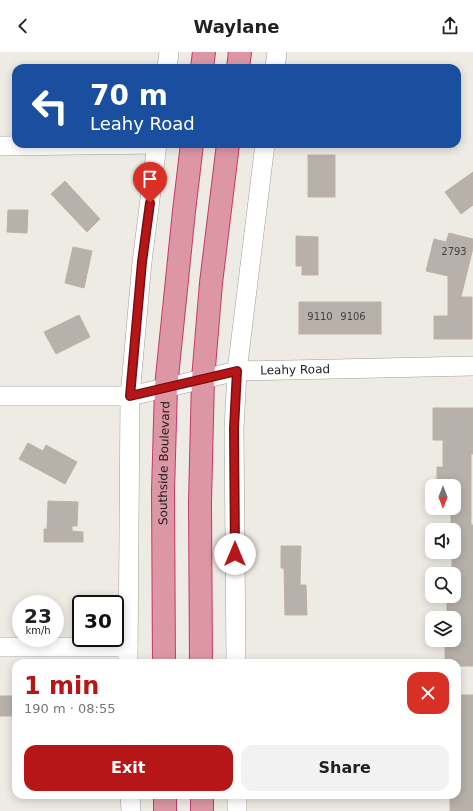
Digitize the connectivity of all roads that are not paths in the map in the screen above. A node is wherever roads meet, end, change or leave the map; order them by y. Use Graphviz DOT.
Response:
graph roads {
  1 [pos="169,52"];
  2 [pos="204,52"];
  3 [pos="240,52"];
  4 [pos="277,52"];
  5 [pos="168,64"];
  6 [pos="202,64"];
  7 [pos="238,64"];
  8 [pos="276,64"];
  9 [pos="0,146"];
  10 [pos="12,146"];
  11 [pos="156,148"];
  12 [pos="192,148"];
  13 [pos="228,148"];
  14 [pos="265,148"];
  15 [pos="473,366"];
  16 [pos="237,371"];
  17 [pos="203,379"];
  18 [pos="166,387"];
  19 [pos="0,396"];
  20 [pos="130,396"];
  21 [pos="0,647"];
  22 [pos="128,655"];
  23 [pos="164,659"];
  24 [pos="201,659"];
  25 [pos="236,659"];
  26 [pos="130,799"];
  27 [pos="165,799"];
  28 [pos="202,799"];
  29 [pos="237,799"];
  30 [pos="131,811"];
  31 [pos="165,811"];
  32 [pos="202,811"];
  33 [pos="237,811"];
  1 -- 5 [label="street"];
  2 -- 6 [label="highway"];
  3 -- 7 [label="highway"];
  4 -- 8 [label="street"];
  9 -- 10 [label="street"];
  11 -- 20 [label="street"];
  12 -- 18 [label="highway, Southside Boulevard"];
  13 -- 17 [label="highway"];
  14 -- 16 [label="street"];
  15 -- 16 [label="street, Leahy Road"];
  16 -- 17 [label="street, Leahy Road"];
  16 -- 25 [label="street"];
  17 -- 18 [label="street, Leahy Road"];
  17 -- 24 [label="highway"];
  18 -- 20 [label="street, Leahy Road"];
  18 -- 23 [label="highway, Southside Boulevard"];
  19 -- 20 [label="street, Leahy Road"];
  20 -- 22 [label="street"];
  21 -- 22 [label="street"];
  26 -- 30 [label="street"];
  27 -- 31 [label="highway"];
  28 -- 32 [label="highway"];
  29 -- 33 [label="street"];
}
